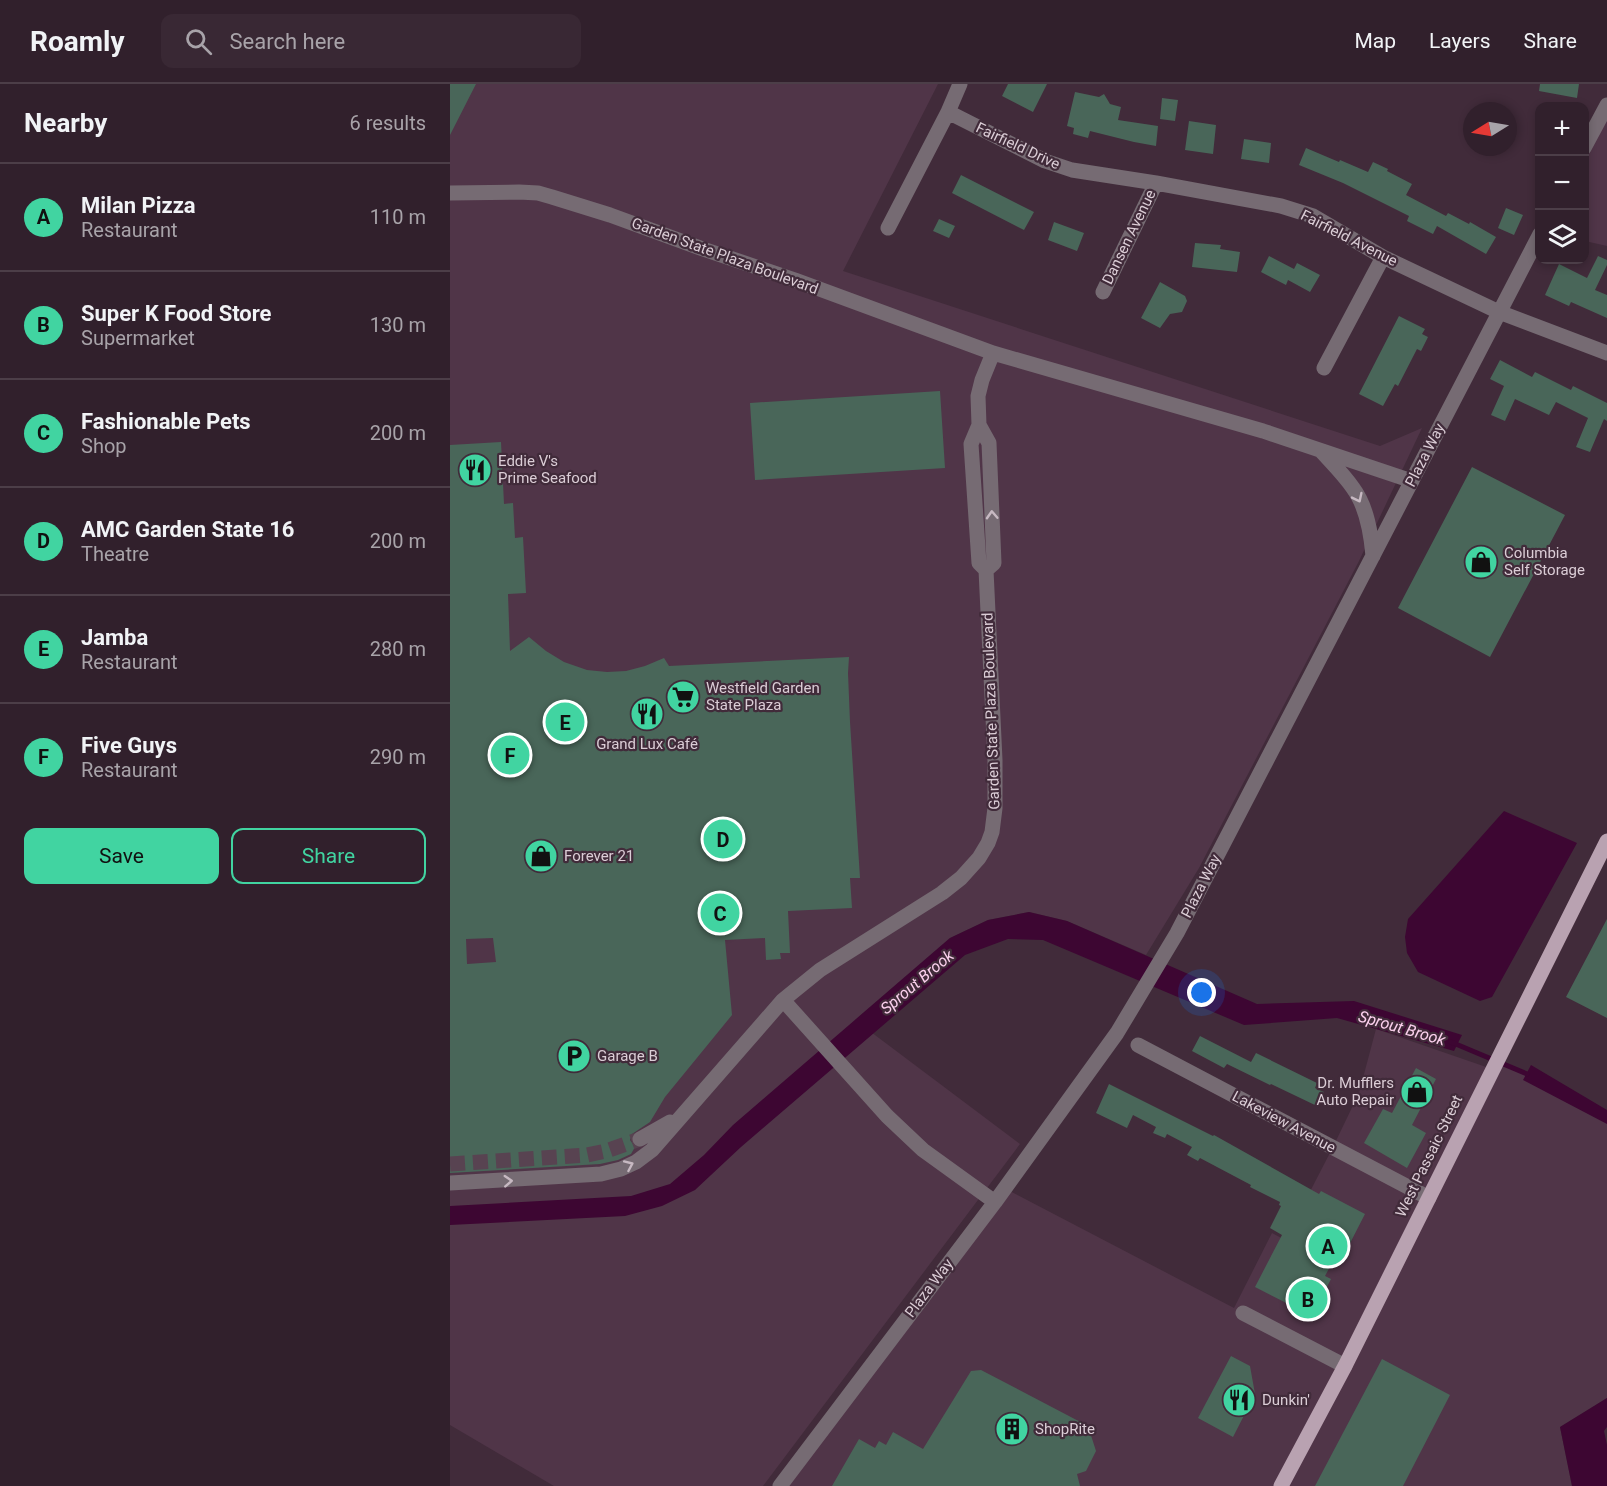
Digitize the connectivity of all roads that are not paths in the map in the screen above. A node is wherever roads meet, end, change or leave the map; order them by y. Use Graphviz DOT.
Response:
graph roads {
  1 [pos="960,84"];
  2 [pos="1607,105"];
  3 [pos="948,112"];
  4 [pos="1589,139"];
  5 [pos="1156,183"];
  6 [pos="450,193"];
  7 [pos="888,228"];
  8 [pos="1535,242"];
  9 [pos="1383,257"];
  10 [pos="1103,292"];
  11 [pos="1499,312"];
  12 [pos="993,353"];
  13 [pos="1607,353"];
  14 [pos="1324,368"];
  15 [pos="1322,452"];
  16 [pos="1412,481"];
  17 [pos="1373,556"];
  18 [pos="1607,841"];
  19 [pos="783,1000"];
  20 [pos="1138,1045"];
  21 [pos="682,1114"];
  22 [pos="640,1139"];
  23 [pos="450,1183"];
  24 [pos="1429,1198"];
  25 [pos="995,1202"];
  26 [pos="1244,1313"];
  27 [pos="1345,1366"];
  28 [pos="780,1486"];
  29 [pos="1281,1486"];
  1 -- 3 [label="street"];
  2 -- 4 [label="street"];
  3 -- 5 [label="street, Fairfield Drive"];
  3 -- 7 [label="street"];
  5 -- 9 [label="street, Fairfield Avenue"];
  5 -- 10 [label="street, Dansen Avenue"];
  6 -- 12 [label="street, Garden State Plaza Boulevard"];
  8 -- 11 [label="street, Plaza Way"];
  9 -- 11 [label="street, Fairfield Avenue"];
  9 -- 14 [label="street"];
  11 -- 13 [label="street"];
  11 -- 16 [label="street, Plaza Way"];
  12 -- 15 [label="street, Garden State Plaza Boulevard"];
  12 -- 19 [label="street, Garden State Plaza Boulevard"];
  15 -- 16 [label="street, Garden State Plaza Boulevard"];
  15 -- 17 [label="street, one-way"];
  16 -- 17 [label="street, Plaza Way"];
  17 -- 25 [label="street, Plaza Way"];
  18 -- 24 [label="main road, West Passaic Street"];
  19 -- 21 [label="street, Garden State Plaza Boulevard"];
  19 -- 25 [label="street"];
  20 -- 24 [label="street, Lakeview Avenue"];
  21 -- 22 [label="street, Garden State Plaza Boulevard"];
  23 -- 21 [label="street, Garden State Plaza Boulevard, one-way"];
  24 -- 27 [label="main road, West Passaic Street"];
  25 -- 28 [label="street, Plaza Way"];
  26 -- 27 [label="street"];
  27 -- 29 [label="main road, West Passaic Street"];
}
